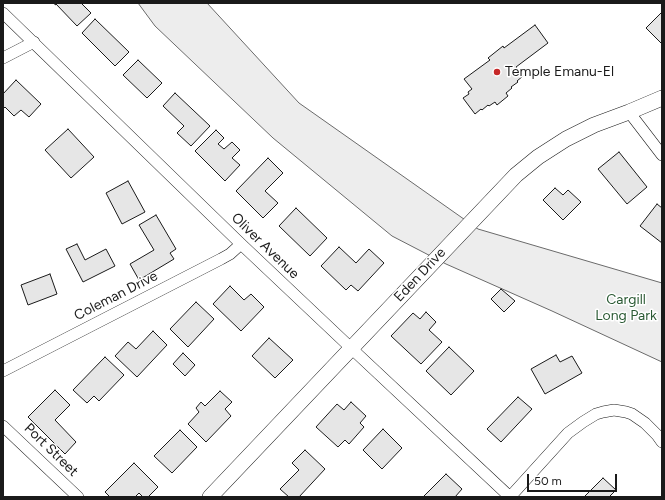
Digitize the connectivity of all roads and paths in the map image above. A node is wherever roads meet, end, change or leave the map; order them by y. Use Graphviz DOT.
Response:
graph roads {
  1 [pos="3,13"];
  2 [pos="34,42"];
  3 [pos="3,58"];
  4 [pos="662,98"];
  5 [pos="629,112"];
  6 [pos="662,155"];
  7 [pos="241,244"];
  8 [pos="351,348"];
  9 [pos="3,371"];
  10 [pos="3,426"];
  11 [pos="662,442"];
  12 [pos="78,497"];
  13 [pos="210,497"];
  14 [pos="510,497"];
  1 -- 2 [label="street, Oliver Avenue"];
  2 -- 3 [label="street"];
  2 -- 7 [label="street, Oliver Avenue"];
  4 -- 5 [label="street, Eden Drive"];
  5 -- 6 [label="street"];
  5 -- 8 [label="street, Eden Drive"];
  7 -- 8 [label="street, Oliver Avenue"];
  7 -- 9 [label="street, Coleman Drive"];
  8 -- 13 [label="street, Eden Drive"];
  8 -- 14 [label="street, Oliver Avenue"];
  10 -- 12 [label="street, Port Street"];
  11 -- 14 [label="street"];
}
